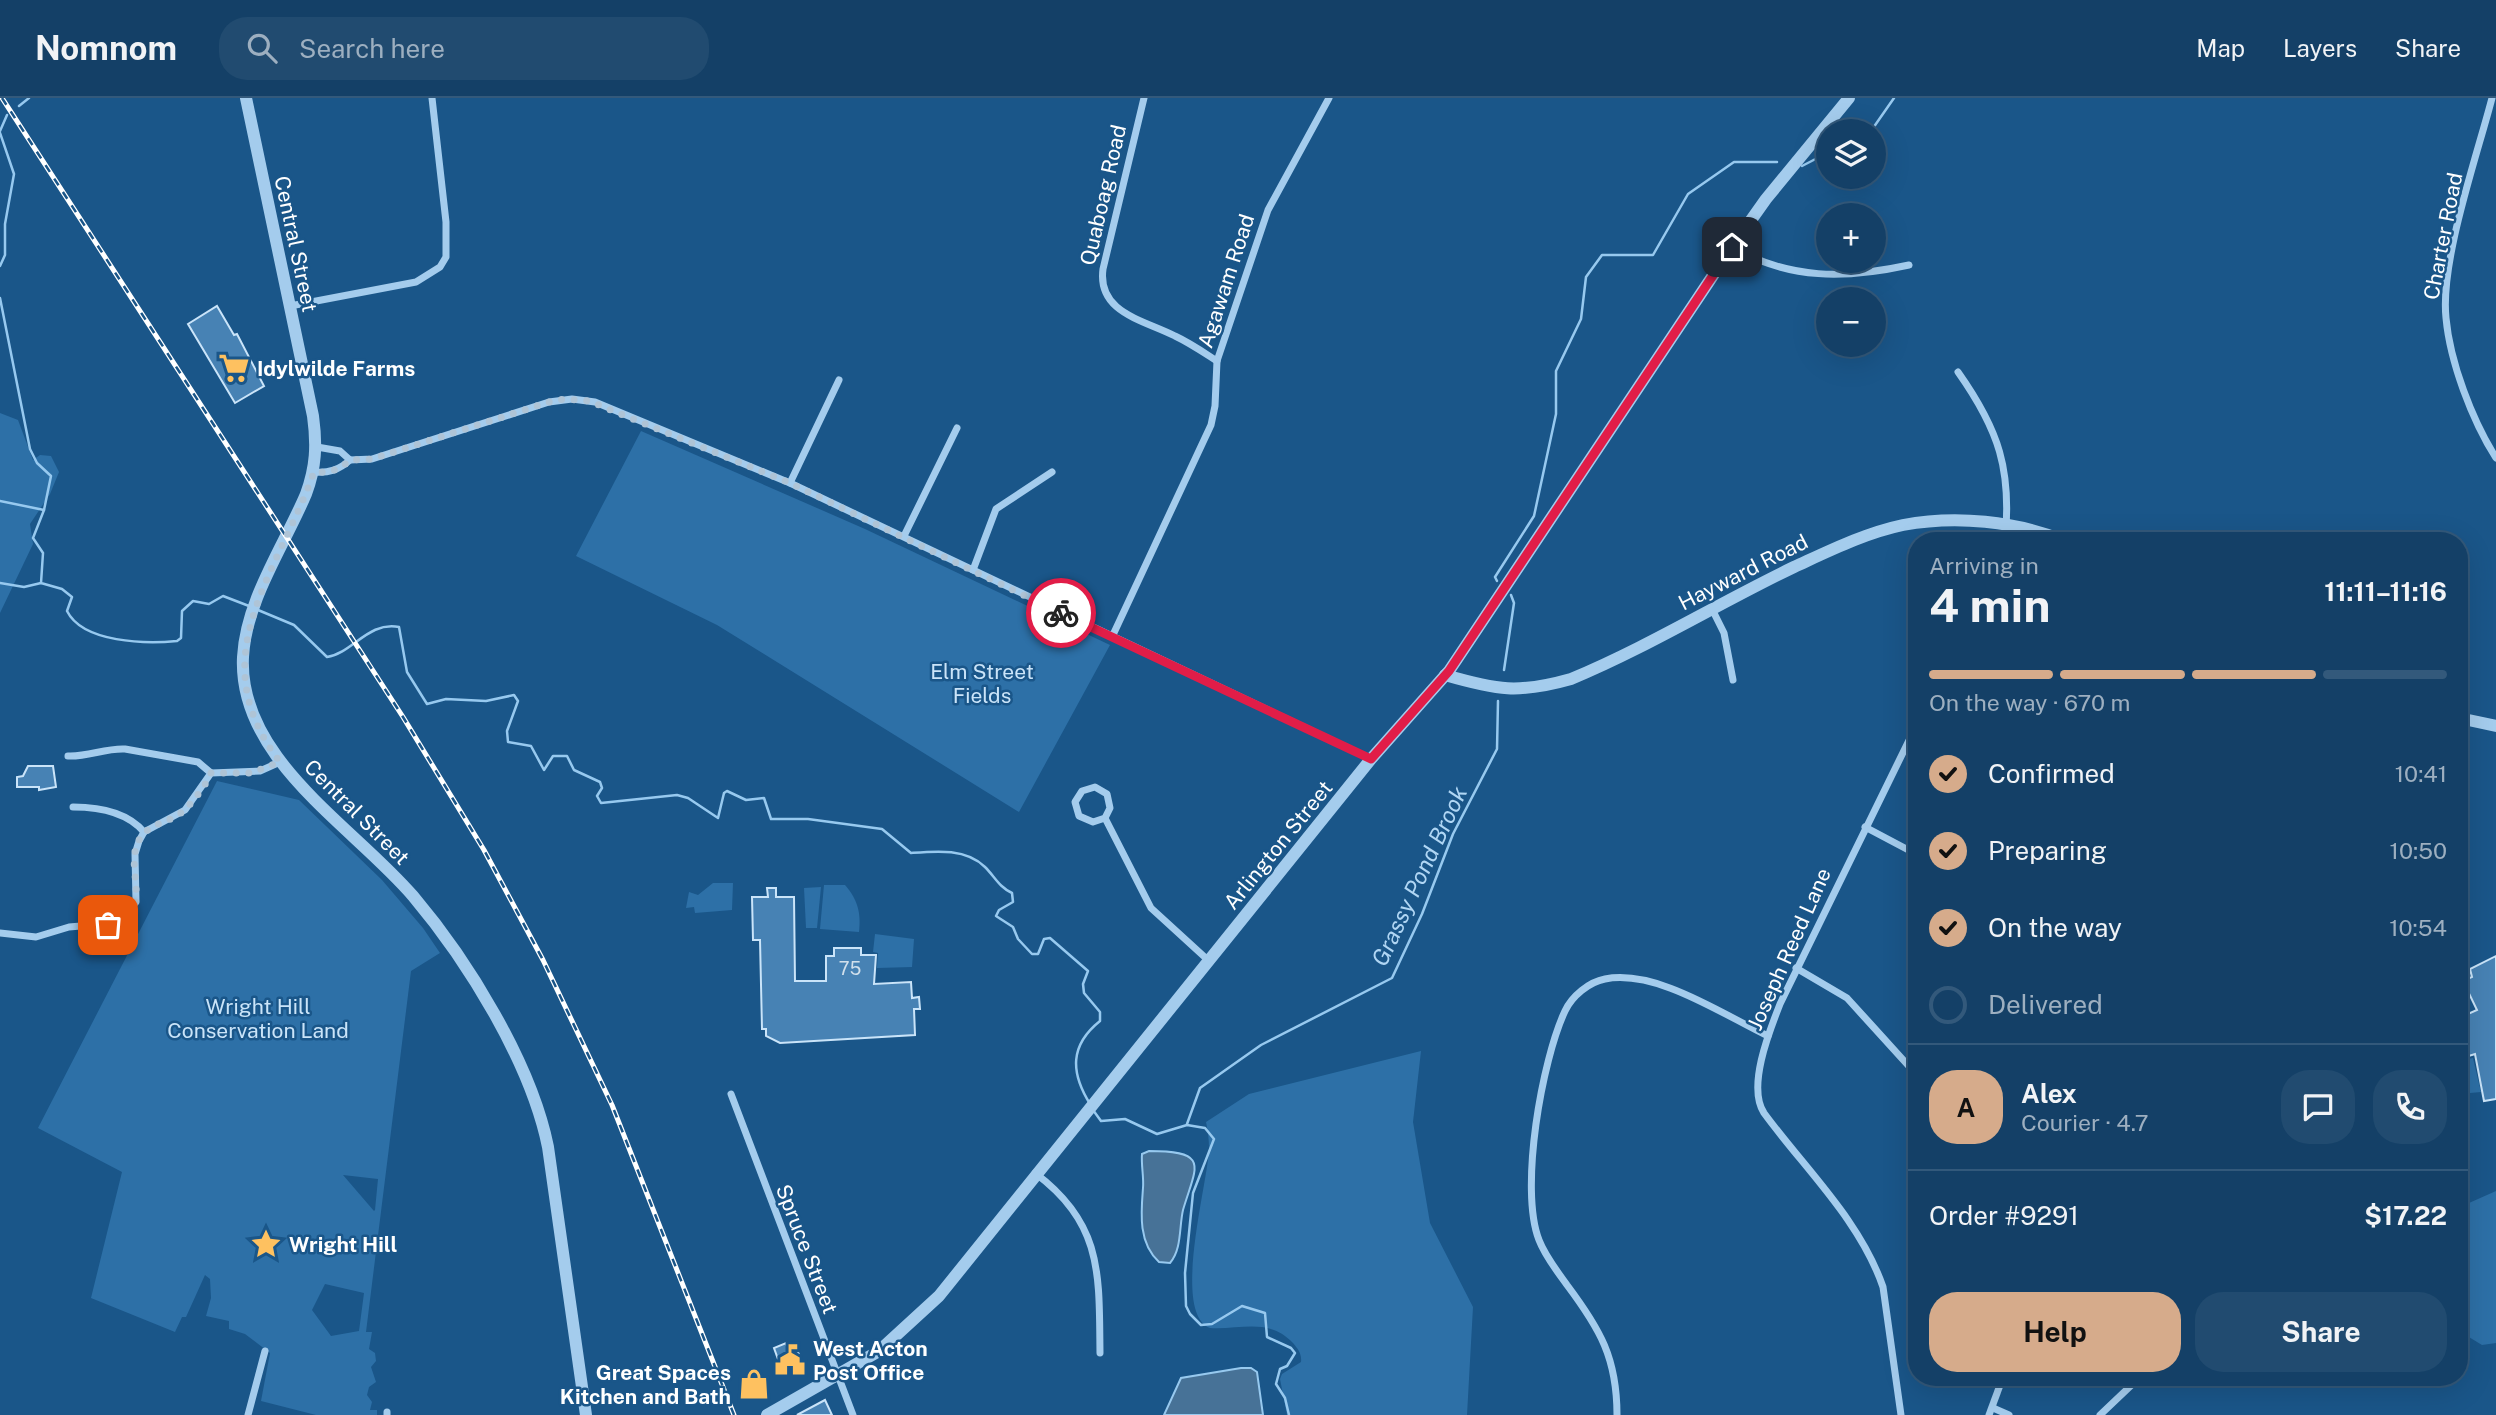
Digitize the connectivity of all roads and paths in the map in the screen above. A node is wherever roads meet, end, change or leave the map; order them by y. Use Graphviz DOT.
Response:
graph roads {
  1 [pos="246,98"];
  2 [pos="432,98"];
  3 [pos="1144,98"];
  4 [pos="1329,98"];
  5 [pos="1849,98"];
  6 [pos="2491,98"];
  7 [pos="1732,247"];
  8 [pos="1909,265"];
  9 [pos="290,306"];
  10 [pos="1217,361"];
  11 [pos="1958,372"];
  12 [pos="839,380"];
  13 [pos="957,428"];
  14 [pos="317,447"];
  15 [pos="2496,457"];
  16 [pos="350,460"];
  17 [pos="314,472"];
  18 [pos="1052,472"];
  19 [pos="790,483"];
  20 [pos="2007,524"];
  21 [pos="2006,532"];
  22 [pos="2042,532"];
  23 [pos="904,536"];
  24 [pos="974,570"];
  25 [pos="1712,609"];
  26 [pos="1112,637"];
  27 [pos="1445,675"];
  28 [pos="1733,680"];
  29 [pos="2468,720"];
  30 [pos="2496,726"];
  31 [pos="1908,742"];
  32 [pos="68,756"];
  33 [pos="1371,759"];
  34 [pos="280,762"];
  35 [pos="211,773"];
  36 [pos="73,807"];
  37 [pos="1105,818"];
  38 [pos="1865,827"];
  39 [pos="144,832"];
  40 [pos="1908,850"];
  41 [pos="0,933"];
  42 [pos="1209,961"];
  43 [pos="1796,968"];
  44 [pos="1768,1036"];
  45 [pos="1908,1064"];
  46 [pos="731,1094"];
  47 [pos="1035,1173"];
  48 [pos="265,1351"];
  49 [pos="1100,1353"];
  50 [pos="836,1377"];
  51 [pos="2000,1386"];
  52 [pos="2131,1386"];
  53 [pos="1991,1411"];
  54 [pos="248,1415"];
  55 [pos="586,1415"];
  56 [pos="767,1415"];
  57 [pos="853,1415"];
  58 [pos="1617,1415"];
  59 [pos="1901,1415"];
  60 [pos="2009,1415"];
  61 [pos="2100,1415"];
  1 -- 9 [label="street, Central Street"];
  2 -- 9 [label="street"];
  3 -- 10 [label="street, Quaboag Road"];
  4 -- 10 [label="street, Agawam Road"];
  5 -- 7 [label="street, Arlington Street"];
  6 -- 15 [label="street, Charter Road"];
  7 -- 8 [label="street"];
  7 -- 27 [label="street, Arlington Street"];
  9 -- 14 [label="street, Central Street"];
  10 -- 26 [label="street, Agawam Road"];
  11 -- 20 [label="street"];
  12 -- 19 [label="street"];
  13 -- 23 [label="street"];
  14 -- 16 [label="street"];
  14 -- 17 [label="street, Central Street"];
  16 -- 17 [label="street"];
  16 -- 19 [label="street"];
  17 -- 34 [label="street, Central Street"];
  18 -- 24 [label="street"];
  19 -- 23 [label="street"];
  20 -- 21 [label="street"];
  20 -- 22 [label="street, Hayward Road"];
  20 -- 25 [label="street, Hayward Road"];
  23 -- 24 [label="street"];
  24 -- 26 [label="street"];
  25 -- 27 [label="street, Hayward Road"];
  25 -- 28 [label="street"];
  26 -- 33 [label="street"];
  27 -- 33 [label="street, Arlington Street"];
  29 -- 30 [label="street"];
  31 -- 38 [label="street, Joseph Reed Lane"];
  32 -- 35 [label="street"];
  33 -- 42 [label="street, Arlington Street"];
  34 -- 35 [label="street"];
  34 -- 55 [label="street, Central Street"];
  35 -- 39 [label="street"];
  36 -- 39 [label="street"];
  37 -- 37 [label="street"];
  37 -- 42 [label="street"];
  38 -- 40 [label="street"];
  38 -- 43 [label="street, Joseph Reed Lane"];
  39 -- 41 [label="street"];
  42 -- 47 [label="street, Arlington Street"];
  43 -- 44 [label="street, Joseph Reed Lane"];
  43 -- 45 [label="street"];
  44 -- 58 [label="street"];
  44 -- 59 [label="street, Joseph Reed Lane"];
  46 -- 50 [label="street, Spruce Street"];
  47 -- 49 [label="street"];
  47 -- 50 [label="street, Arlington Street"];
  48 -- 54 [label="street"];
  50 -- 56 [label="street, Arlington Street"];
  50 -- 57 [label="street, Spruce Street"];
  51 -- 53 [label="street"];
  52 -- 61 [label="street"];
  53 -- 60 [label="street"];
}
